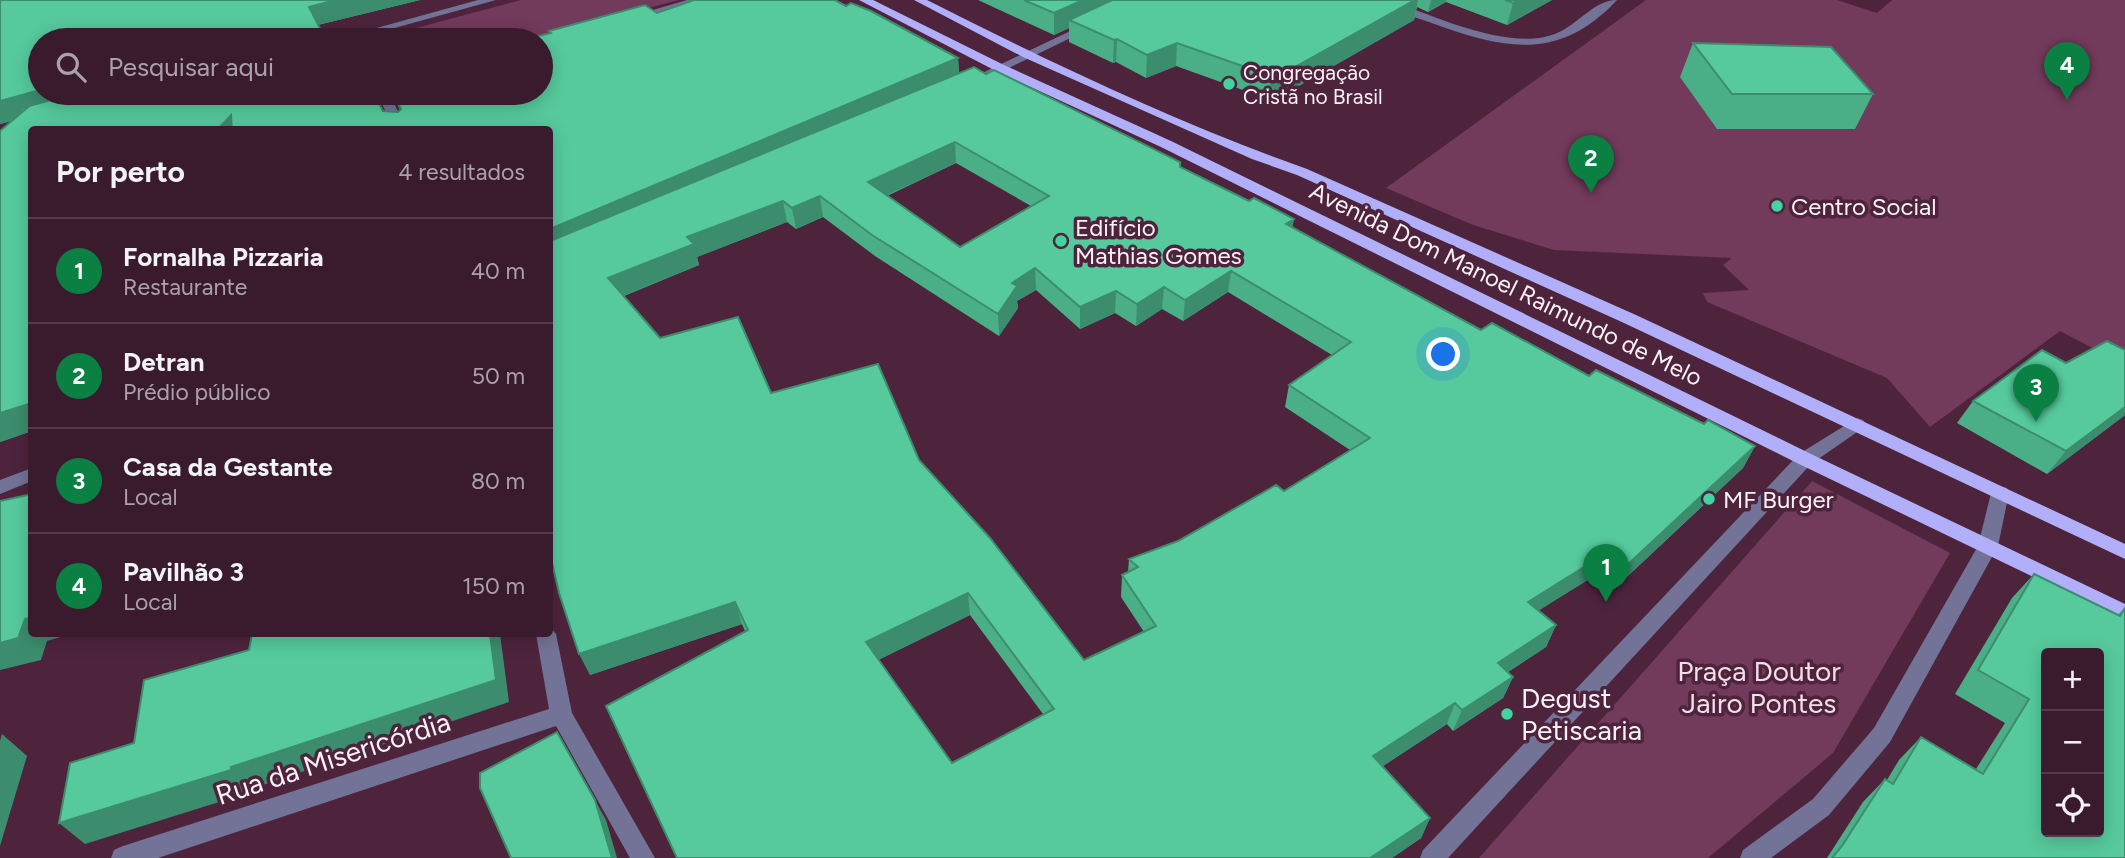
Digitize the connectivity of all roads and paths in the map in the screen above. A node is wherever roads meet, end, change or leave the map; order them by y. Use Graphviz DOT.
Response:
graph roads {
  1 [pos="491,0"];
  2 [pos="700,0"];
  3 [pos="864,0"];
  4 [pos="919,0"];
  5 [pos="1380,0"];
  6 [pos="1612,0"];
  7 [pos="621,21"];
  8 [pos="1098,22"];
  9 [pos="388,28"];
  10 [pos="1027,55"];
  11 [pos="1000,68"];
  12 [pos="975,79"];
  13 [pos="389,105"];
  14 [pos="399,126"];
  15 [pos="1857,425"];
  16 [pos="1805,459"];
  17 [pos="28,476"];
  18 [pos="0,487"];
  19 [pos="2000,493"];
  20 [pos="1988,546"];
  21 [pos="2125,552"];
  22 [pos="2125,613"];
  23 [pos="547,637"];
  24 [pos="561,715"];
  25 [pos="123,858"];
  26 [pos="643,858"];
  27 [pos="1433,858"];
  28 [pos="1752,858"];
  1 -- 9 [label="street"];
  2 -- 7 [label="street"];
  3 -- 11 [label="main road, Avenida Dom Manoel Raimundo de Melo"];
  4 -- 10 [label="main road, Avenida Dom Manoel Raimundo de Melo"];
  5 -- 6 [label="street"];
  8 -- 10 [label="street"];
  10 -- 11 [label="street"];
  10 -- 15 [label="main road, Avenida Dom Manoel Raimundo de Melo"];
  11 -- 12 [label="street"];
  11 -- 16 [label="main road, Avenida Dom Manoel Raimundo de Melo"];
  13 -- 14 [label="street"];
  15 -- 16 [label="street"];
  15 -- 19 [label="main road, Avenida Dom Manoel Raimundo de Melo"];
  16 -- 20 [label="main road, Avenida Dom Manoel Raimundo de Melo"];
  16 -- 27 [label="street"];
  17 -- 18 [label="street"];
  19 -- 20 [label="street"];
  19 -- 21 [label="main road, Avenida Dom Manoel Raimundo de Melo"];
  20 -- 22 [label="main road, Avenida Dom Manoel Raimundo de Melo"];
  20 -- 28 [label="street"];
  23 -- 24 [label="street"];
  24 -- 25 [label="street, Rua da Misericórdia"];
  24 -- 26 [label="street"];
}
